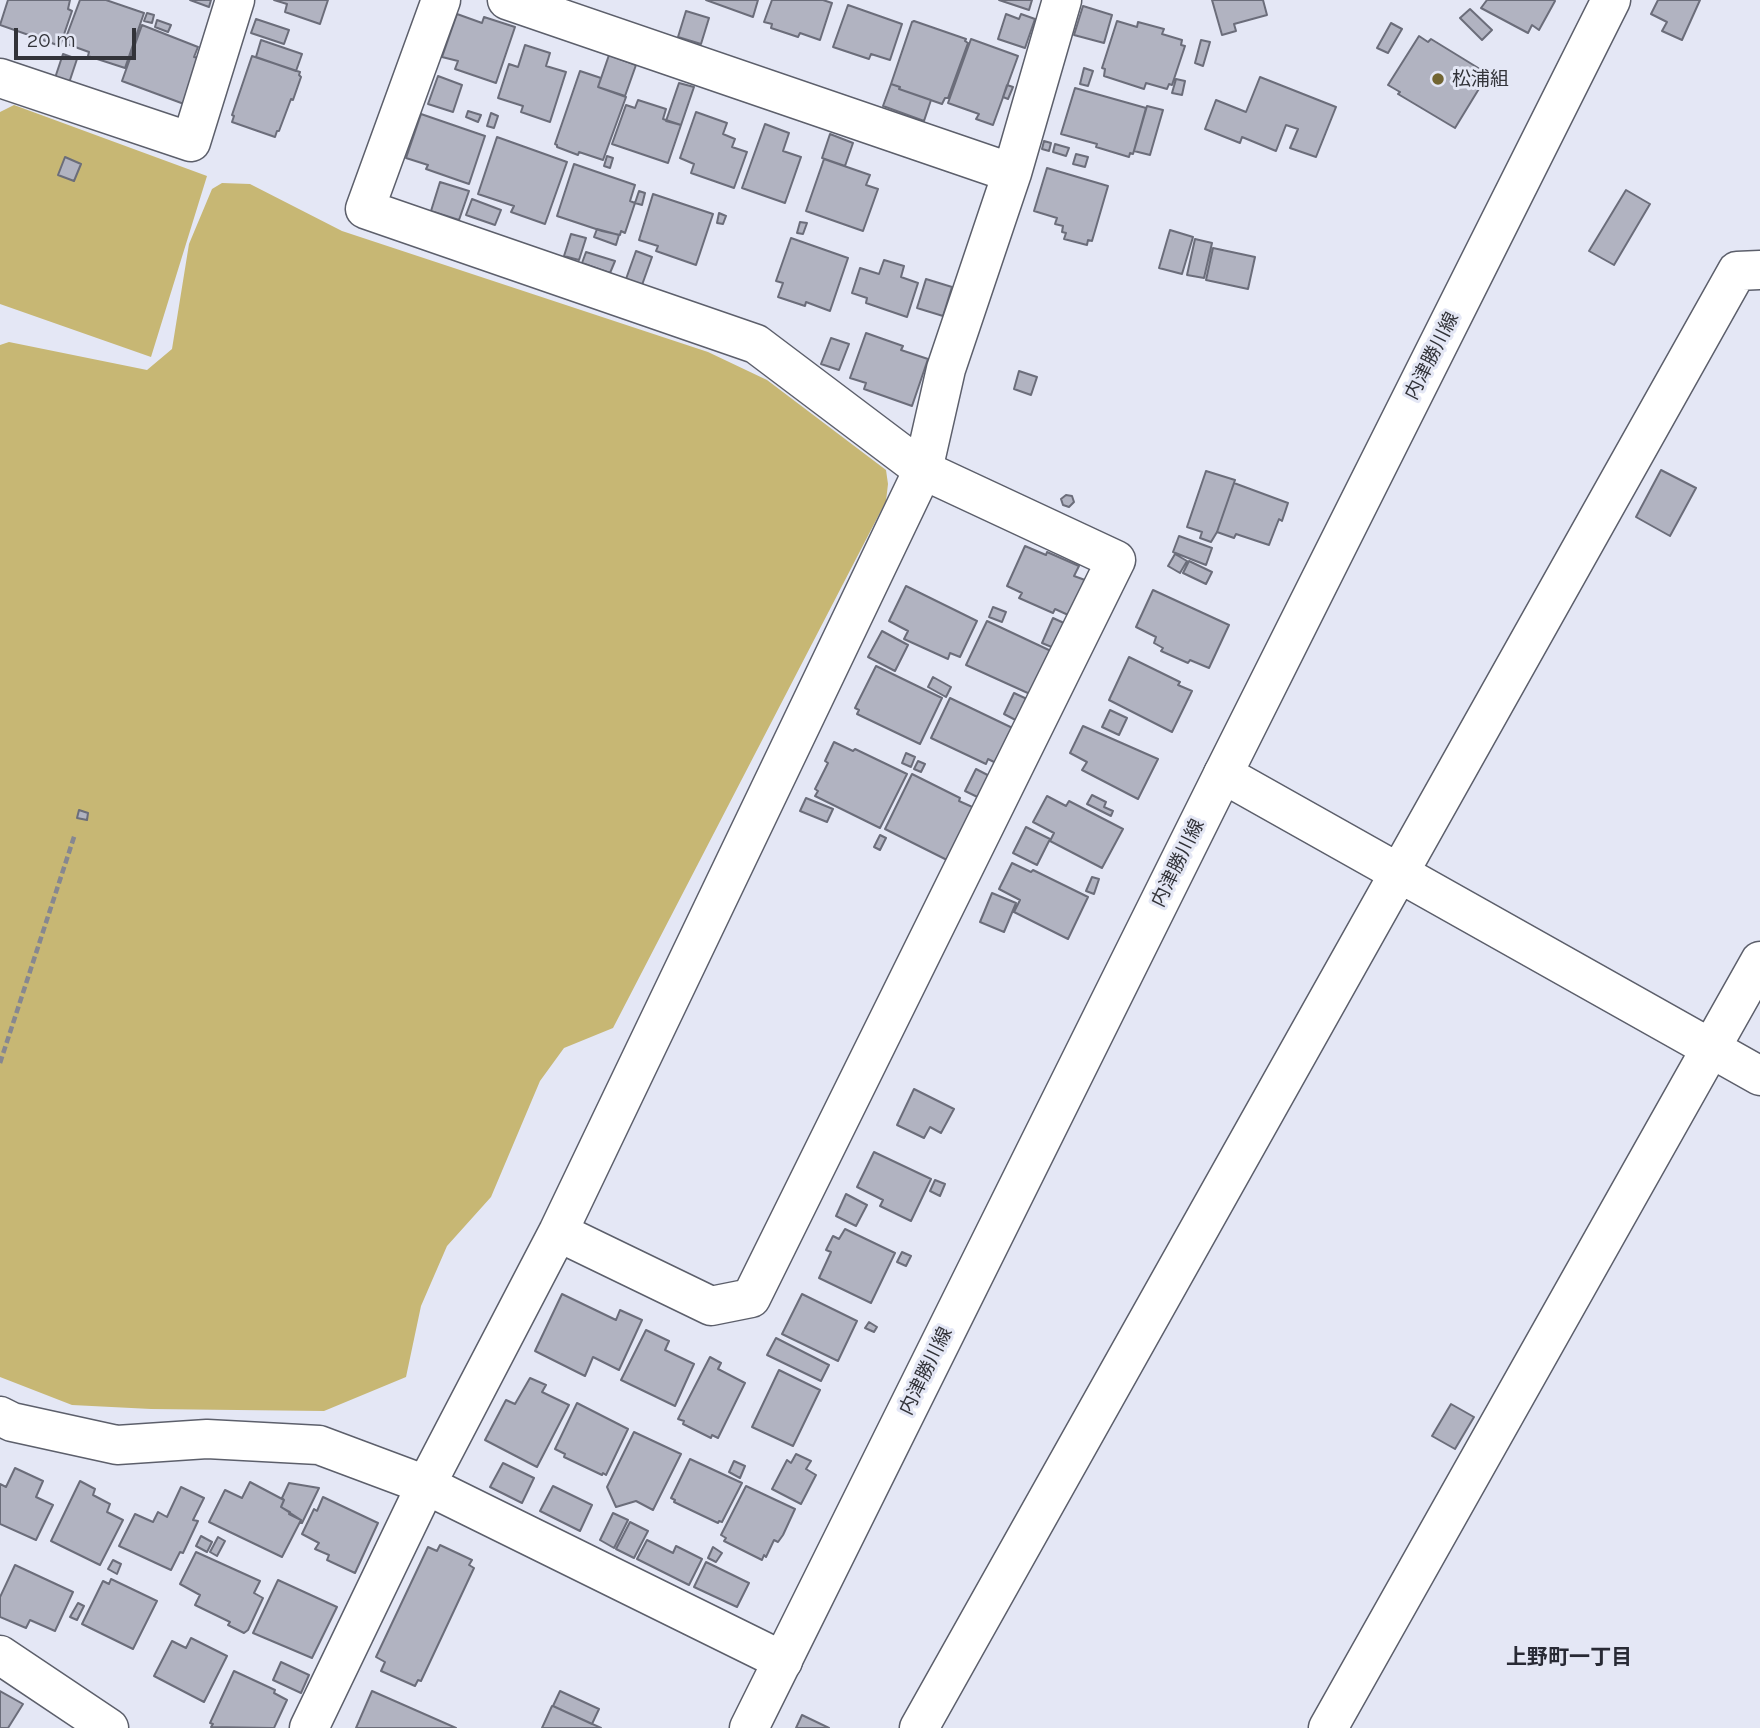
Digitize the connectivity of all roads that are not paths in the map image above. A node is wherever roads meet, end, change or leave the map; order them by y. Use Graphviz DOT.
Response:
graph roads {
  1 [pos="234,0"];
  2 [pos="441,0"];
  3 [pos="507,0"];
  4 [pos="1062,0"];
  5 [pos="1611,0"];
  6 [pos="0,78"];
  7 [pos="1012,173"];
  8 [pos="1760,270"];
  9 [pos="923,470"];
  10 [pos="1223,774"];
  11 [pos="1399,874"];
  12 [pos="1760,961"];
  13 [pos="1711,1049"];
  14 [pos="1760,1076"];
  15 [pos="558,1232"];
  16 [pos="0,1416"];
  17 [pos="426,1485"];
  18 [pos="0,1655"];
  19 [pos="783,1661"];
  20 [pos="108,1728"];
  21 [pos="309,1728"];
  22 [pos="749,1728"];
  23 [pos="919,1728"];
  24 [pos="1328,1728"];
  1 -- 6 [label="street"];
  2 -- 9 [label="street"];
  3 -- 7 [label="street"];
  4 -- 7 [label="street"];
  5 -- 10 [label="street, 内津勝川線"];
  7 -- 9 [label="street"];
  8 -- 11 [label="street"];
  9 -- 15 [label="street"];
  9 -- 15 [label="street"];
  10 -- 11 [label="street"];
  10 -- 19 [label="street, 内津勝川線"];
  11 -- 13 [label="street"];
  11 -- 23 [label="street"];
  12 -- 13 [label="street"];
  13 -- 14 [label="street"];
  13 -- 24 [label="street"];
  15 -- 17 [label="street"];
  16 -- 17 [label="street"];
  17 -- 19 [label="street"];
  17 -- 21 [label="street"];
  18 -- 20 [label="street"];
  19 -- 22 [label="street, 内津勝川線"];
}
